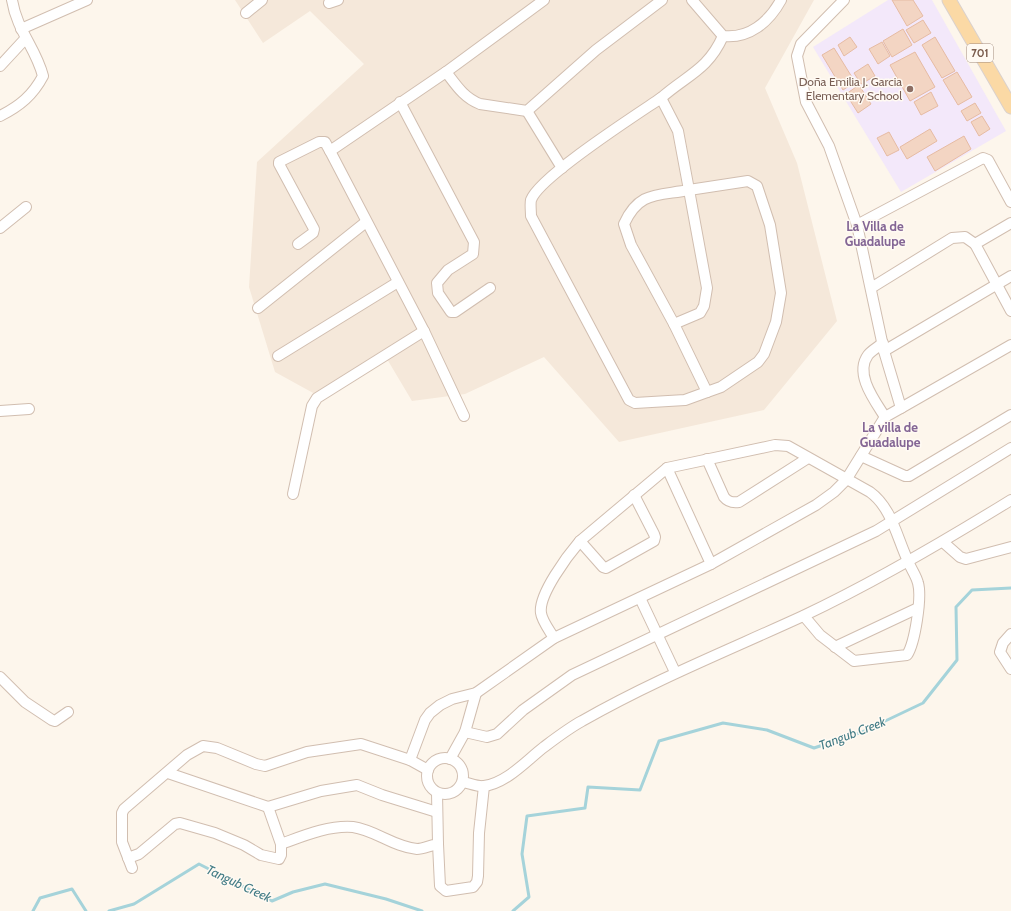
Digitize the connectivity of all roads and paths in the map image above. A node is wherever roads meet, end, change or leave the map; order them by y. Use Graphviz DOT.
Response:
graph roads {
  1 [pos="12,0"];
  2 [pos="87,0"];
  3 [pos="262,0"];
  4 [pos="544,0"];
  5 [pos="662,0"];
  6 [pos="692,0"];
  7 [pos="781,0"];
  8 [pos="844,0"];
  9 [pos="949,0"];
  10 [pos="246,13"];
  11 [pos="21,29"];
  12 [pos="723,36"];
  13 [pos="25,39"];
  14 [pos="0,66"];
  15 [pos="446,72"];
  16 [pos="661,98"];
  17 [pos="400,102"];
  18 [pos="1011,107"];
  19 [pos="527,111"];
  20 [pos="0,116"];
  21 [pos="330,151"];
  22 [pos="562,168"];
  23 [pos="689,190"];
  24 [pos="1011,202"];
  25 [pos="26,208"];
  26 [pos="366,222"];
  27 [pos="1011,223"];
  28 [pos="857,225"];
  29 [pos="0,228"];
  30 [pos="298,244"];
  31 [pos="975,244"];
  32 [pos="1011,276"];
  33 [pos="398,282"];
  34 [pos="997,285"];
  35 [pos="490,288"];
  36 [pos="871,288"];
  37 [pos="258,308"];
  38 [pos="1011,311"];
  39 [pos="674,324"];
  40 [pos="424,331"];
  41 [pos="1011,345"];
  42 [pos="884,347"];
  43 [pos="278,356"];
  44 [pos="706,392"];
  45 [pos="901,408"];
  46 [pos="29,409"];
  47 [pos="0,411"];
  48 [pos="1011,415"];
  49 [pos="464,416"];
  50 [pos="885,417"];
  51 [pos="1011,448"];
  52 [pos="861,456"];
  53 [pos="808,458"];
  54 [pos="707,459"];
  55 [pos="667,468"];
  56 [pos="846,480"];
  57 [pos="293,494"];
  58 [pos="634,494"];
  59 [pos="1011,500"];
  60 [pos="892,521"];
  61 [pos="580,541"];
  62 [pos="943,542"];
  63 [pos="1011,547"];
  64 [pos="908,563"];
  65 [pos="711,564"];
  66 [pos="640,598"];
  67 [pos="918,608"];
  68 [pos="804,616"];
  69 [pos="657,634"];
  70 [pos="1011,634"];
  71 [pos="554,638"];
  72 [pos="835,647"];
  73 [pos="1011,669"];
  74 [pos="675,672"];
  75 [pos="0,677"];
  76 [pos="476,693"];
  77 [pos="68,712"];
  78 [pos="465,732"];
  79 [pos="450,759"];
  80 [pos="410,760"];
  81 [pos="428,770"];
  82 [pos="168,773"];
  83 [pos="463,782"];
  84 [pos="484,786"];
  85 [pos="437,793"];
  86 [pos="268,807"];
  87 [pos="437,812"];
  88 [pos="281,844"];
  89 [pos="438,844"];
  90 [pos="128,858"];
  91 [pos="132,868"];
  1 -- 11 [label="street"];
  2 -- 11 [label="street"];
  3 -- 10 [label="street"];
  4 -- 15 [label="street"];
  5 -- 19 [label="street"];
  6 -- 12 [label="street"];
  7 -- 12 [label="street"];
  8 -- 28 [label="street"];
  9 -- 18 [label="main road, 701"];
  11 -- 13 [label="street"];
  12 -- 16 [label="street"];
  13 -- 14 [label="street"];
  13 -- 20 [label="street"];
  15 -- 17 [label="street"];
  15 -- 19 [label="street"];
  16 -- 22 [label="street"];
  16 -- 23 [label="street"];
  17 -- 21 [label="street"];
  17 -- 35 [label="street"];
  19 -- 22 [label="street"];
  21 -- 26 [label="street"];
  21 -- 30 [label="street"];
  22 -- 44 [label="street"];
  23 -- 39 [label="street"];
  23 -- 39 [label="street"];
  23 -- 44 [label="street"];
  24 -- 28 [label="street"];
  25 -- 29 [label="street"];
  26 -- 33 [label="street"];
  26 -- 37 [label="street"];
  27 -- 31 [label="street"];
  28 -- 36 [label="street"];
  31 -- 34 [label="street"];
  31 -- 36 [label="street"];
  32 -- 34 [label="street"];
  33 -- 40 [label="street"];
  33 -- 43 [label="street"];
  34 -- 38 [label="street"];
  34 -- 42 [label="street"];
  36 -- 42 [label="street"];
  39 -- 44 [label="street"];
  40 -- 49 [label="street"];
  40 -- 57 [label="street"];
  41 -- 45 [label="street"];
  42 -- 45 [label="street"];
  42 -- 50 [label="street"];
  45 -- 50 [label="street"];
  46 -- 47 [label="street"];
  48 -- 52 [label="street"];
  50 -- 52 [label="street"];
  51 -- 60 [label="street"];
  52 -- 56 [label="street"];
  53 -- 54 [label="street"];
  53 -- 54 [label="street"];
  53 -- 56 [label="street"];
  54 -- 55 [label="street"];
  55 -- 58 [label="street"];
  55 -- 65 [label="street"];
  56 -- 60 [label="street"];
  56 -- 65 [label="street"];
  58 -- 61 [label="street"];
  58 -- 61 [label="street"];
  59 -- 62 [label="street"];
  60 -- 64 [label="street"];
  60 -- 69 [label="street"];
  61 -- 71 [label="street"];
  62 -- 63 [label="street"];
  62 -- 64 [label="street"];
  64 -- 67 [label="street"];
  64 -- 68 [label="street"];
  65 -- 66 [label="street"];
  66 -- 69 [label="street"];
  66 -- 71 [label="street"];
  67 -- 72 [label="street"];
  67 -- 72 [label="street"];
  68 -- 72 [label="street"];
  68 -- 74 [label="street"];
  69 -- 74 [label="street"];
  69 -- 78 [label="street"];
  70 -- 73 [label="street"];
  71 -- 76 [label="street"];
  74 -- 84 [label="street"];
  75 -- 77 [label="street"];
  76 -- 78 [label="street"];
  76 -- 80 [label="street"];
  78 -- 79 [label="street"];
  79 -- 81 [label="street"];
  79 -- 83 [label="street"];
  80 -- 81 [label="street"];
  80 -- 82 [label="street"];
  81 -- 85 [label="street"];
  82 -- 86 [label="street"];
  82 -- 90 [label="street"];
  83 -- 84 [label="street"];
  83 -- 85 [label="street"];
  84 -- 89 [label="street"];
  85 -- 87 [label="street"];
  86 -- 87 [label="street"];
  86 -- 88 [label="street"];
  87 -- 89 [label="street"];
  88 -- 89 [label="street"];
  88 -- 90 [label="street"];
  90 -- 91 [label="street"];
}
